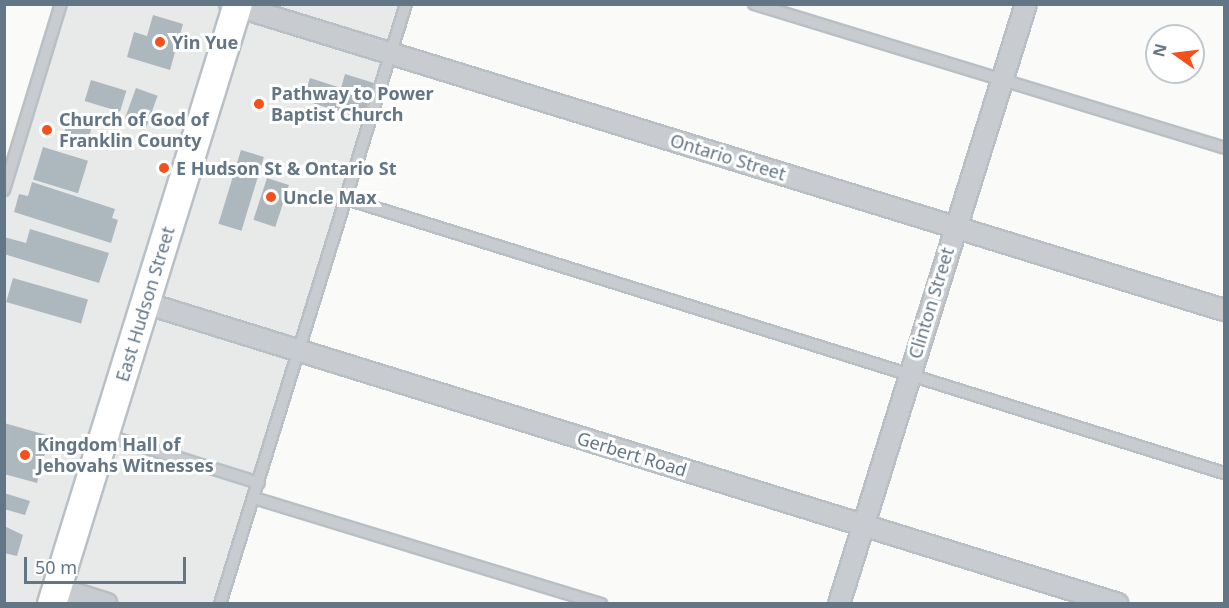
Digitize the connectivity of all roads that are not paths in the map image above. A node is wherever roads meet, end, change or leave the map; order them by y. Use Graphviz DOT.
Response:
graph roads {
  1 [pos="61,4"];
  2 [pos="406,4"];
  3 [pos="754,4"];
  4 [pos="1026,4"];
  5 [pos="235,5"];
  6 [pos="390,55"];
  7 [pos="1004,80"];
  8 [pos="1224,148"];
  9 [pos="4,190"];
  10 [pos="347,200"];
  11 [pos="955,227"];
  12 [pos="145,303"];
  13 [pos="1224,310"];
  14 [pos="300,352"];
  15 [pos="908,375"];
  16 [pos="105,435"];
  17 [pos="1224,473"];
  18 [pos="259,483"];
  19 [pos="254,498"];
  20 [pos="863,526"];
  21 [pos="55,596"];
  22 [pos="107,603"];
  23 [pos="220,603"];
  24 [pos="601,603"];
  25 [pos="839,603"];
  26 [pos="1118,603"];
  1 -- 9 [label="lane"];
  2 -- 6 [label="lane"];
  3 -- 7 [label="lane"];
  4 -- 7 [label="street, Clinton Street"];
  5 -- 6 [label="street, Ontario Street"];
  5 -- 12 [label="main road, East Hudson Street"];
  6 -- 10 [label="lane"];
  6 -- 11 [label="street, Ontario Street"];
  7 -- 8 [label="lane"];
  7 -- 11 [label="street, Clinton Street"];
  10 -- 14 [label="lane"];
  10 -- 15 [label="lane"];
  11 -- 13 [label="street, Ontario Street"];
  11 -- 15 [label="street, Clinton Street"];
  12 -- 14 [label="street, Gerbert Road"];
  12 -- 16 [label="main road, East Hudson Street"];
  14 -- 18 [label="lane"];
  14 -- 20 [label="street, Gerbert Road"];
  15 -- 17 [label="lane"];
  15 -- 20 [label="street, Clinton Street"];
  16 -- 18 [label="lane"];
  16 -- 21 [label="main road, East Hudson Street"];
  18 -- 19 [label="lane"];
  19 -- 23 [label="lane"];
  19 -- 24 [label="lane"];
  20 -- 25 [label="street, Clinton Street"];
  20 -- 26 [label="street, Gerbert Road"];
  21 -- 22 [label="street"];
}
